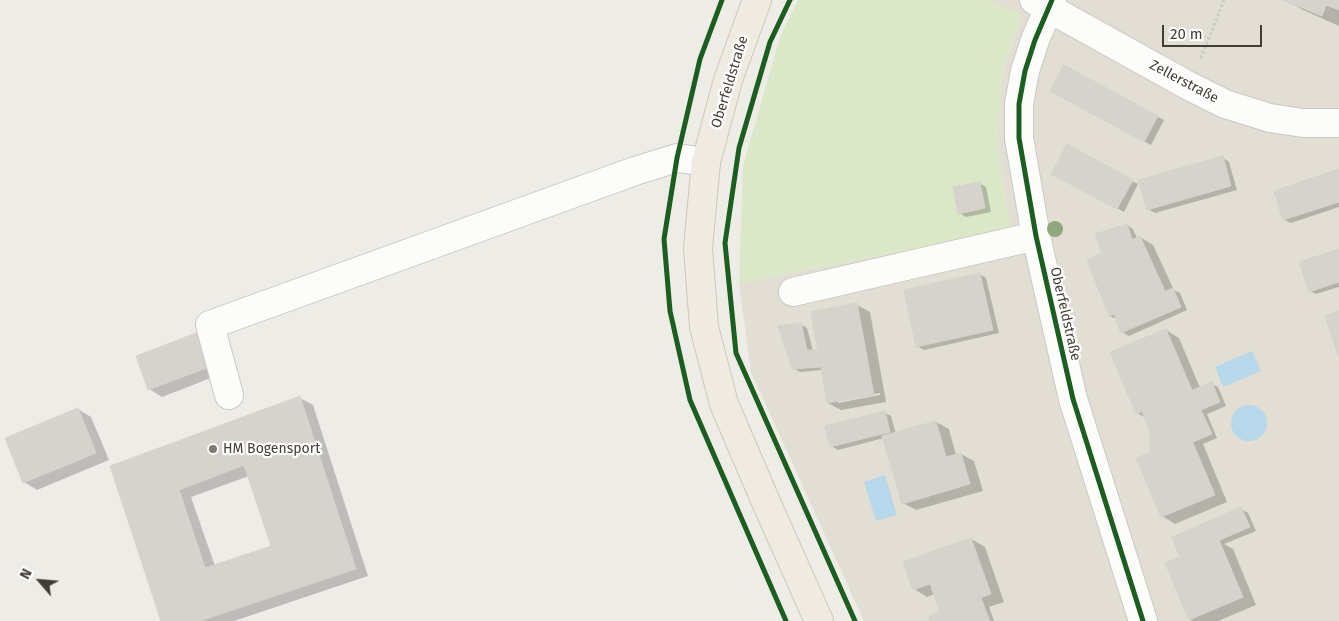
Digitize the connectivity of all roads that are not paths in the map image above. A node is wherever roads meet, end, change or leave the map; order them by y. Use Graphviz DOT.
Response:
graph roads {
  1 [pos="757,0"];
  2 [pos="1045,3"];
  3 [pos="1339,123"];
  4 [pos="706,162"];
  5 [pos="1036,236"];
  6 [pos="793,292"];
  7 [pos="229,396"];
  8 [pos="818,621"];
  9 [pos="1143,621"];
  1 -- 4 [label="main road, Oberfeldstraße"];
  2 -- 3 [label="street, Zellerstraße"];
  2 -- 5 [label="street, Oberfeldstraße"];
  4 -- 7 [label="street"];
  4 -- 8 [label="main road, Oberfeldstraße"];
  5 -- 6 [label="street"];
  5 -- 9 [label="street, Oberfeldstraße"];
}
